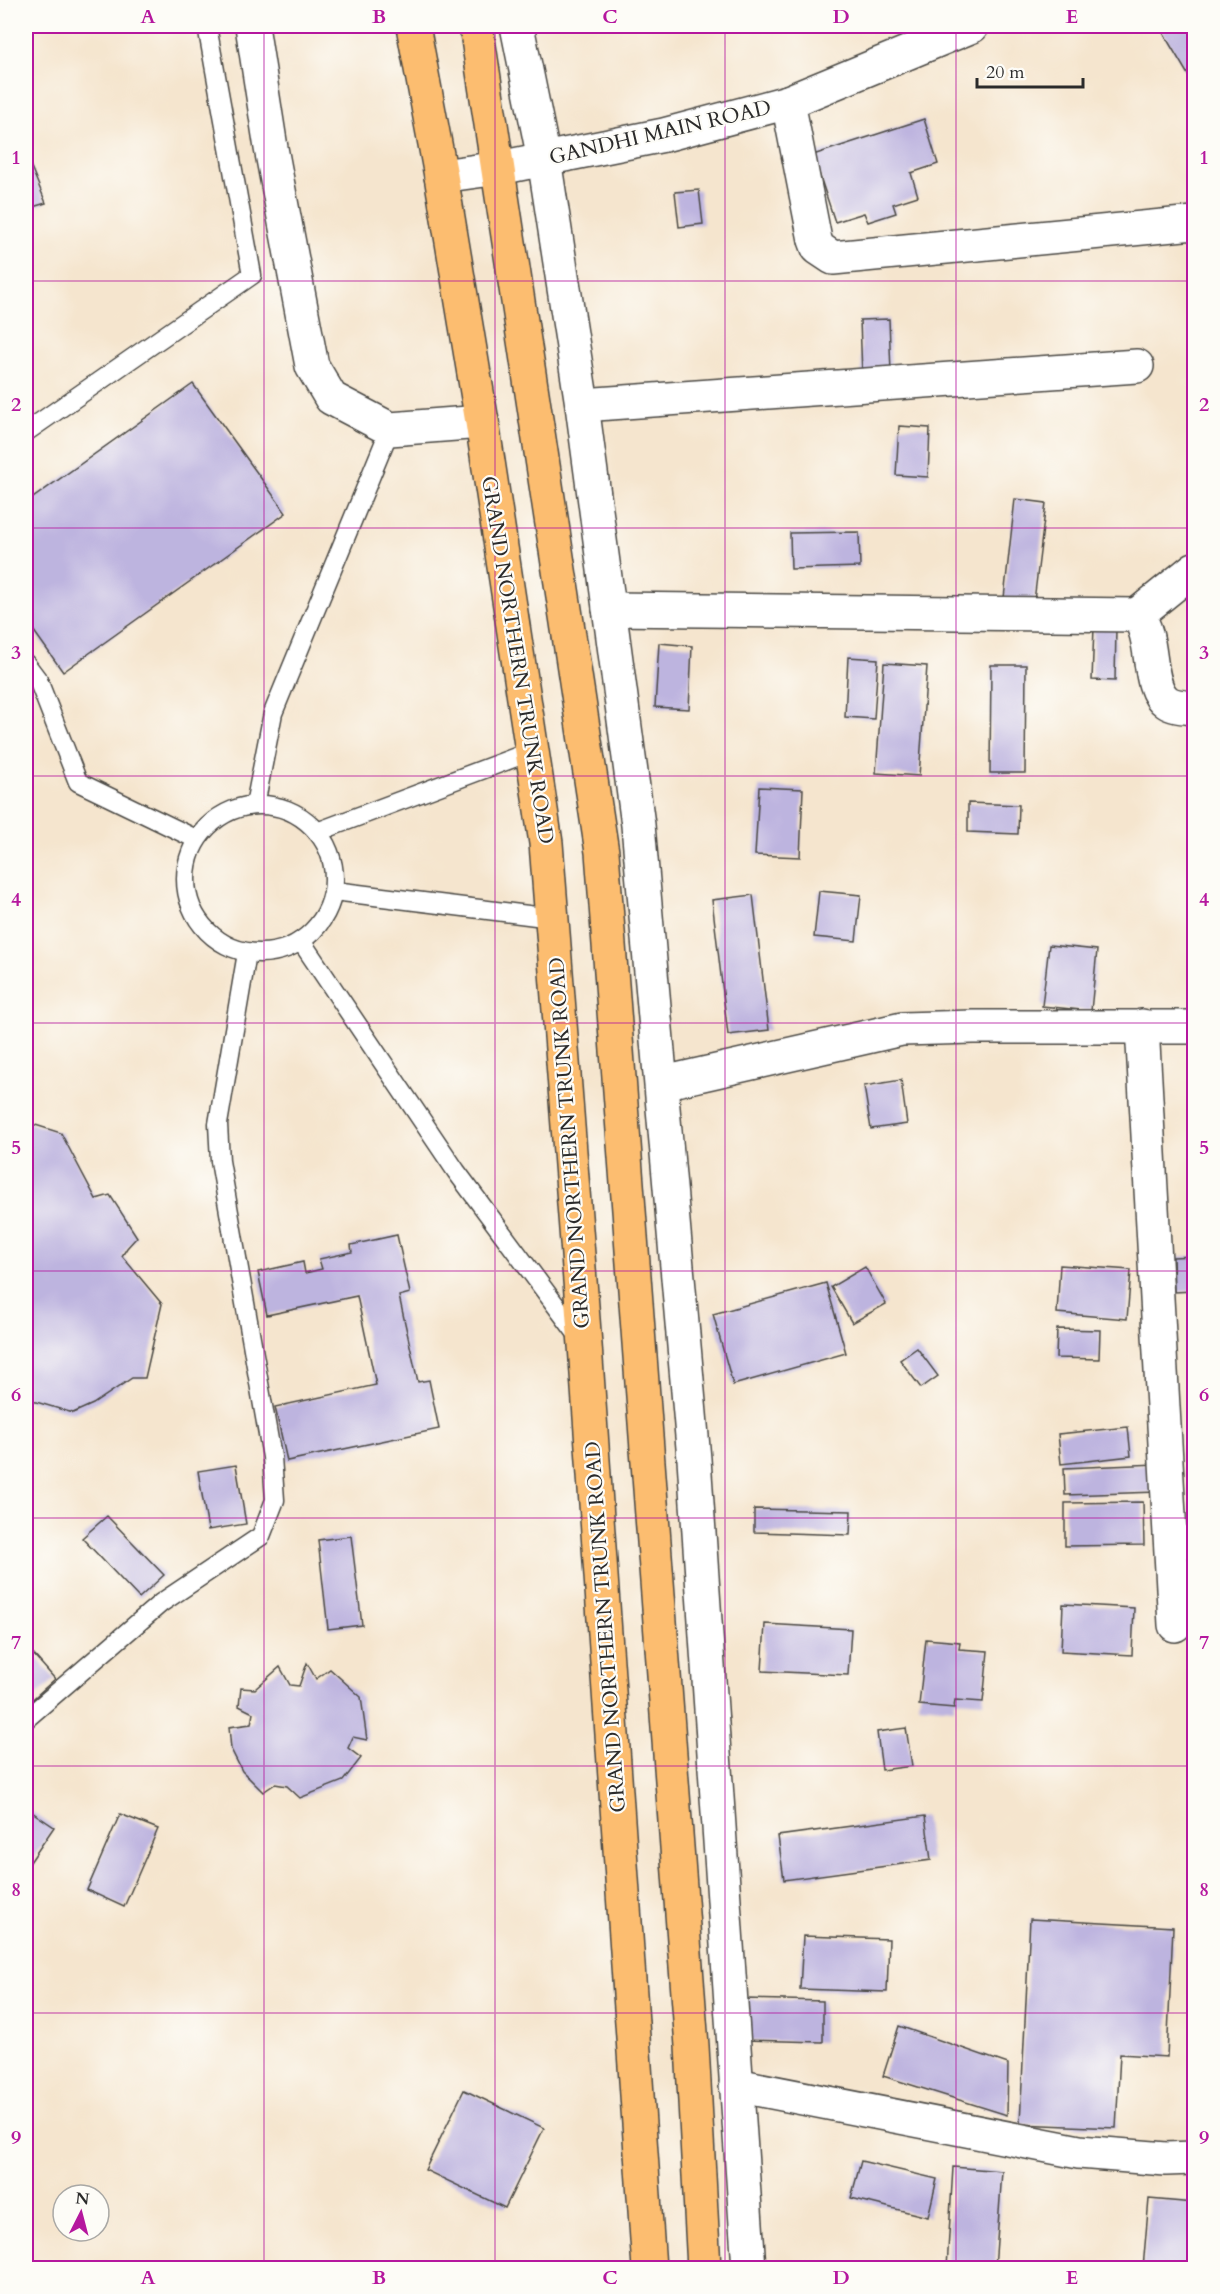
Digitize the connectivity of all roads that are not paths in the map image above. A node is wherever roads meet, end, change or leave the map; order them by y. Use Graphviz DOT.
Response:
graph roads {
  1 [pos="207,26"];
  2 [pos="252,26"];
  3 [pos="413,26"];
  4 [pos="476,26"];
  5 [pos="517,26"];
  6 [pos="972,26"];
  7 [pos="788,102"];
  8 [pos="544,159"];
  9 [pos="499,168"];
  10 [pos="441,176"];
  11 [pos="1194,223"];
  12 [pos="1137,366"];
  13 [pos="582,405"];
  14 [pos="482,422"];
  15 [pos="390,429"];
  16 [pos="26,432"];
  17 [pos="1194,569"];
  18 [pos="609,609"];
  19 [pos="1137,615"];
  20 [pos="26,664"];
  21 [pos="1194,708"];
  22 [pos="532,751"];
  23 [pos="255,805"];
  24 [pos="317,832"];
  25 [pos="196,840"];
  26 [pos="334,891"];
  27 [pos="552,918"];
  28 [pos="301,941"];
  29 [pos="248,953"];
  30 [pos="1142,1026"];
  31 [pos="1194,1027"];
  32 [pos="663,1083"];
  33 [pos="585,1345"];
  34 [pos="1175,1625"];
  35 [pos="26,1719"];
  36 [pos="736,2085"];
  37 [pos="1194,2158"];
  38 [pos="649,2268"];
  39 [pos="704,2268"];
  40 [pos="749,2268"];
  1 -- 16 [label="lane"];
  2 -- 15 [label="street"];
  3 -- 10 [label="highway, GRAND NORTHERN TRUNK ROAD"];
  4 -- 9 [label="highway"];
  5 -- 8 [label="street"];
  6 -- 7 [label="street, GANDHI MAIN ROAD"];
  7 -- 8 [label="street, GANDHI MAIN ROAD"];
  7 -- 11 [label="street"];
  8 -- 9 [label="street, GANDHI MAIN ROAD"];
  8 -- 13 [label="street"];
  9 -- 10 [label="street, GANDHI MAIN ROAD"];
  9 -- 39 [label="highway"];
  10 -- 14 [label="highway, GRAND NORTHERN TRUNK ROAD"];
  12 -- 13 [label="street"];
  13 -- 18 [label="street"];
  14 -- 15 [label="street"];
  14 -- 22 [label="highway, GRAND NORTHERN TRUNK ROAD"];
  15 -- 23 [label="lane"];
  17 -- 19 [label="street"];
  18 -- 19 [label="street"];
  18 -- 32 [label="street"];
  19 -- 21 [label="street"];
  20 -- 25 [label="lane"];
  22 -- 24 [label="lane"];
  22 -- 27 [label="highway, GRAND NORTHERN TRUNK ROAD"];
  23 -- 24 [label="lane"];
  23 -- 25 [label="lane"];
  24 -- 26 [label="lane"];
  25 -- 29 [label="lane"];
  26 -- 27 [label="lane"];
  26 -- 28 [label="lane"];
  27 -- 33 [label="highway, GRAND NORTHERN TRUNK ROAD"];
  28 -- 29 [label="lane"];
  28 -- 33 [label="lane"];
  29 -- 35 [label="lane"];
  30 -- 31 [label="street"];
  30 -- 32 [label="street"];
  30 -- 34 [label="street"];
  32 -- 36 [label="street"];
  33 -- 38 [label="highway, GRAND NORTHERN TRUNK ROAD"];
  36 -- 37 [label="street"];
  36 -- 40 [label="street"];
}
